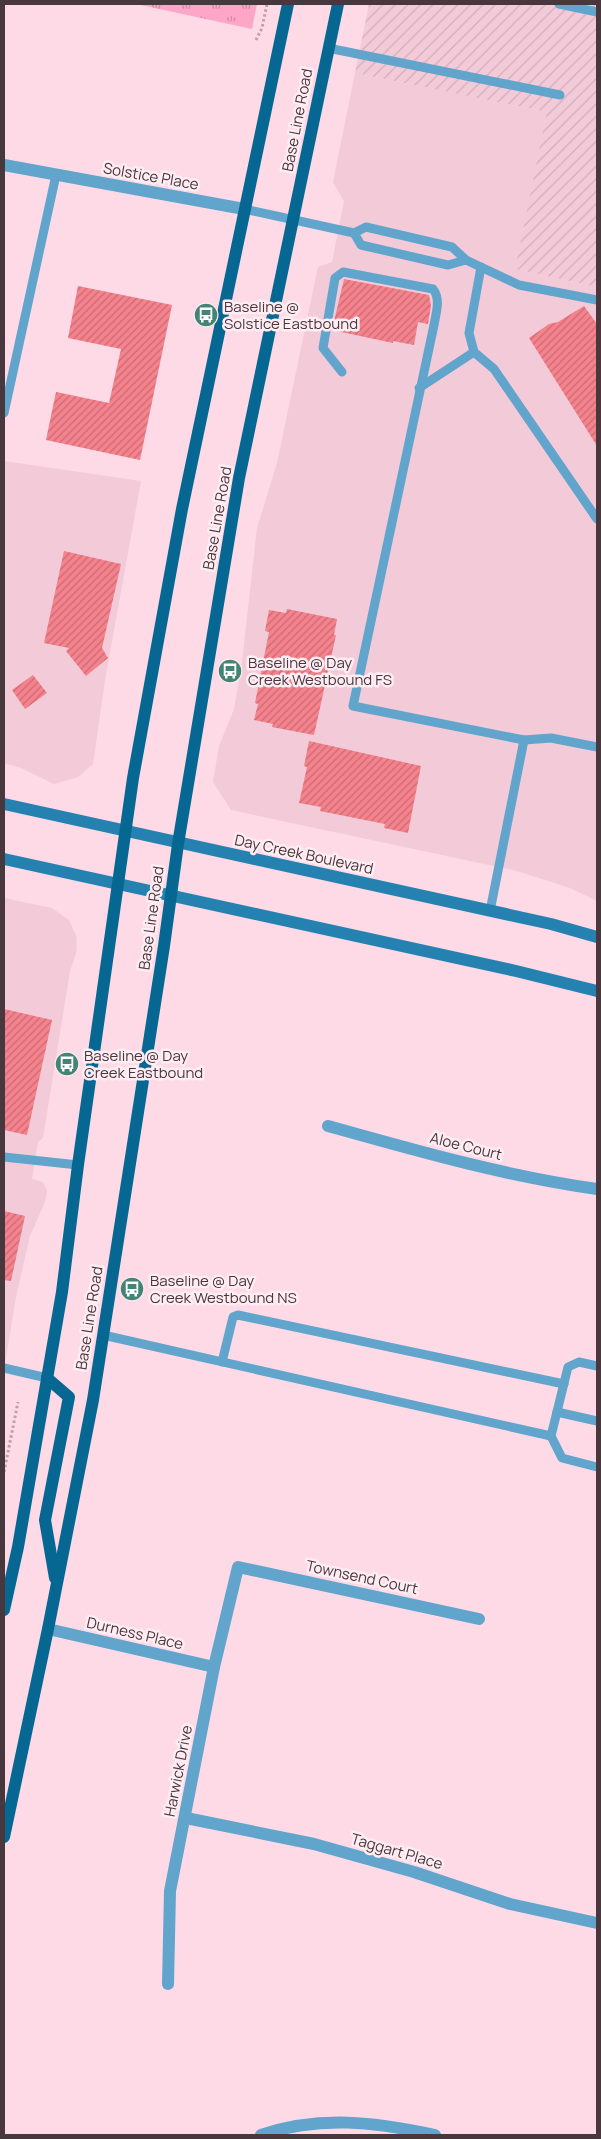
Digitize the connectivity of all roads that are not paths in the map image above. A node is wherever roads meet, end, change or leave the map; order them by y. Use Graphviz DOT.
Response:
graph roads {
  1 [pos="288,4"];
  2 [pos="338,4"];
  3 [pos="559,4"];
  4 [pos="597,12"];
  5 [pos="328,48"];
  6 [pos="560,96"];
  7 [pos="4,165"];
  8 [pos="56,175"];
  9 [pos="244,209"];
  10 [pos="293,220"];
  11 [pos="354,233"];
  12 [pos="466,260"];
  13 [pos="481,267"];
  14 [pos="597,300"];
  15 [pos="474,352"];
  16 [pos="342,372"];
  17 [pos="420,388"];
  18 [pos="4,413"];
  19 [pos="597,519"];
  20 [pos="524,740"];
  21 [pos="597,747"];
  22 [pos="4,804"];
  23 [pos="125,832"];
  24 [pos="178,844"];
  25 [pos="4,858"];
  26 [pos="119,885"];
  27 [pos="171,896"];
  28 [pos="490,911"];
  29 [pos="597,937"];
  30 [pos="597,991"];
  31 [pos="328,1126"];
  32 [pos="4,1157"];
  33 [pos="78,1164"];
  34 [pos="597,1189"];
  35 [pos="103,1335"];
  36 [pos="222,1362"];
  37 [pos="597,1366"];
  38 [pos="4,1368"];
  39 [pos="48,1378"];
  40 [pos="564,1384"];
  41 [pos="557,1412"];
  42 [pos="597,1421"];
  43 [pos="551,1436"];
  44 [pos="597,1467"];
  45 [pos="238,1567"];
  46 [pos="57,1585"];
  47 [pos="4,1610"];
  48 [pos="479,1619"];
  49 [pos="48,1630"];
  50 [pos="214,1668"];
  51 [pos="186,1818"];
  52 [pos="4,1837"];
  53 [pos="597,1923"];
  54 [pos="168,1984"];
  55 [pos="261,2135"];
  56 [pos="435,2135"];
  1 -- 9 [label="main road, Base Line Road"];
  2 -- 5 [label="main road, Base Line Road"];
  3 -- 4 [label="lane"];
  5 -- 6 [label="lane"];
  5 -- 10 [label="main road, Base Line Road"];
  7 -- 8 [label="street, Solstice Place"];
  8 -- 9 [label="street, Solstice Place"];
  8 -- 18 [label="lane"];
  9 -- 10 [label="lane, Solstice Place"];
  9 -- 23 [label="main road, Base Line Road"];
  10 -- 11 [label="lane, Solstice Place"];
  10 -- 24 [label="main road, Base Line Road"];
  11 -- 12 [label="lane"];
  11 -- 12 [label="lane"];
  12 -- 13 [label="lane"];
  13 -- 14 [label="lane"];
  13 -- 15 [label="lane"];
  15 -- 17 [label="lane"];
  15 -- 19 [label="lane"];
  16 -- 17 [label="lane"];
  17 -- 20 [label="lane"];
  20 -- 21 [label="lane"];
  20 -- 28 [label="lane"];
  22 -- 23 [label="main road, Day Creek Boulevard"];
  23 -- 24 [label="main road, Day Creek Boulevard"];
  23 -- 26 [label="main road, Base Line Road"];
  24 -- 27 [label="main road, Base Line Road"];
  24 -- 28 [label="main road, Day Creek Boulevard"];
  25 -- 26 [label="main road"];
  26 -- 27 [label="main road"];
  26 -- 33 [label="main road, Base Line Road"];
  27 -- 30 [label="main road"];
  27 -- 35 [label="main road, Base Line Road"];
  28 -- 29 [label="main road, Day Creek Boulevard"];
  31 -- 34 [label="street, Aloe Court"];
  32 -- 33 [label="lane"];
  33 -- 39 [label="main road, Base Line Road"];
  35 -- 36 [label="lane"];
  35 -- 46 [label="main road, Base Line Road"];
  36 -- 40 [label="lane"];
  36 -- 43 [label="lane"];
  37 -- 40 [label="lane"];
  38 -- 39 [label="lane"];
  39 -- 46 [label="main road"];
  39 -- 47 [label="main road, Base Line Road"];
  40 -- 41 [label="lane"];
  41 -- 42 [label="lane"];
  41 -- 43 [label="lane"];
  43 -- 44 [label="lane"];
  45 -- 48 [label="street, Townsend Court"];
  45 -- 50 [label="street, Harwick Drive"];
  46 -- 49 [label="main road, Base Line Road"];
  49 -- 50 [label="street, Durness Place"];
  49 -- 52 [label="main road, Base Line Road"];
  50 -- 51 [label="street, Harwick Drive"];
  51 -- 53 [label="street, Taggart Place"];
  51 -- 54 [label="street, Harwick Drive"];
  55 -- 56 [label="street"];
}
